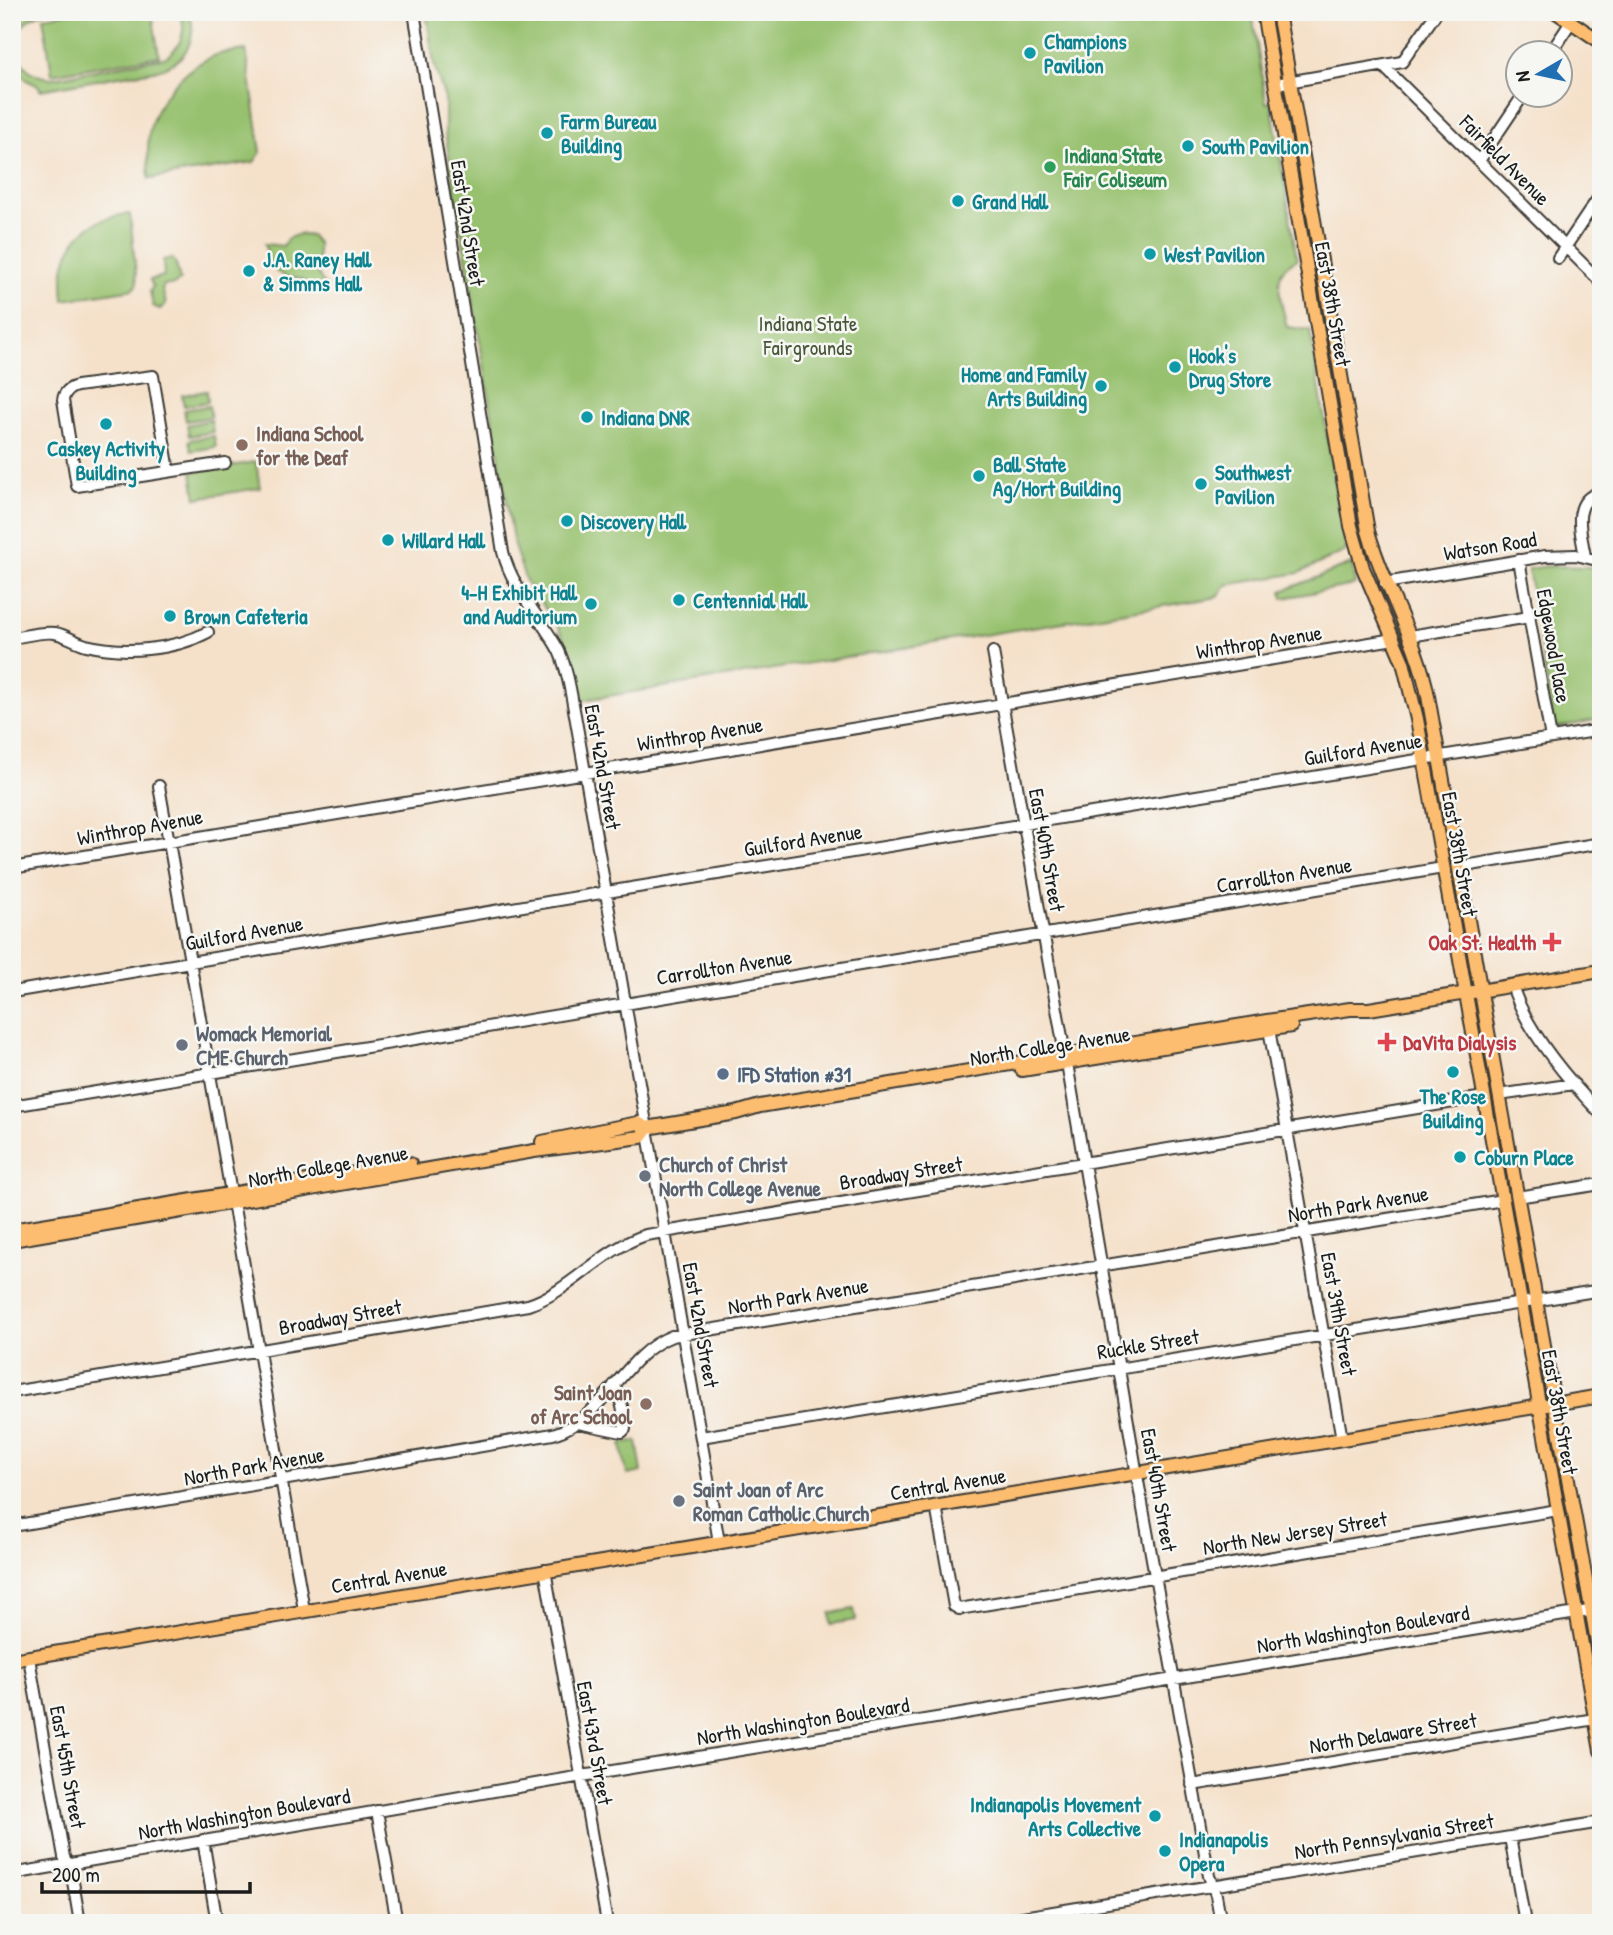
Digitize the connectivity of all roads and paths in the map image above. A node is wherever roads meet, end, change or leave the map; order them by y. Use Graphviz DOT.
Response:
graph roads {
  1 [pos="414,12"];
  2 [pos="1263,12"];
  3 [pos="1278,12"];
  4 [pos="1437,12"];
  5 [pos="1556,12"];
  6 [pos="1572,22"];
  7 [pos="1561,38"];
  8 [pos="1601,42"];
  9 [pos="1383,66"];
  10 [pos="1291,81"];
  11 [pos="1276,84"];
  12 [pos="1515,108"];
  13 [pos="1479,161"];
  14 [pos="1601,194"];
  15 [pos="1566,247"];
  16 [pos="1558,258"];
  17 [pos="1601,282"];
  18 [pos="1327,295"];
  19 [pos="1312,297"];
  20 [pos="225,463"];
  21 [pos="169,471"];
  22 [pos="1601,492"];
  23 [pos="1585,556"];
  24 [pos="1520,560"];
  25 [pos="1601,561"];
  26 [pos="1385,583"];
  27 [pos="1530,617"];
  28 [pos="208,632"];
  29 [pos="1409,636"];
  30 [pos="12,638"];
  31 [pos="1394,639"];
  32 [pos="993,652"];
  33 [pos="1002,704"];
  34 [pos="1601,730"];
  35 [pos="1551,738"];
  36 [pos="1439,756"];
  37 [pos="1424,758"];
  38 [pos="584,772"];
  39 [pos="159,786"];
  40 [pos="1023,824"];
  41 [pos="169,842"];
  42 [pos="1601,843"];
  43 [pos="1459,867"];
  44 [pos="12,868"];
  45 [pos="1443,868"];
  46 [pos="605,892"];
  47 [pos="1043,934"];
  48 [pos="190,962"];
  49 [pos="1601,971"];
  50 [pos="1512,985"];
  51 [pos="1481,991"];
  52 [pos="12,992"];
  53 [pos="1466,993"];
  54 [pos="625,1003"];
  55 [pos="1369,1009"];
  56 [pos="1269,1029"];
  57 [pos="1066,1058"];
  58 [pos="210,1073"];
  59 [pos="1574,1084"];
  60 [pos="1499,1095"];
  61 [pos="1484,1097"];
  62 [pos="12,1106"];
  63 [pos="1601,1114"];
  64 [pos="647,1128"];
  65 [pos="1287,1130"];
  66 [pos="1083,1163"];
  67 [pos="1601,1184"];
  68 [pos="232,1197"];
  69 [pos="1517,1197"];
  70 [pos="1503,1200"];
  71 [pos="12,1230"];
  72 [pos="665,1232"];
  73 [pos="1305,1233"];
  74 [pos="12,1240"];
  75 [pos="1101,1266"];
  76 [pos="1601,1290"];
  77 [pos="1536,1300"];
  78 [pos="1521,1303"];
  79 [pos="683,1334"];
  80 [pos="1323,1335"];
  81 [pos="258,1351"];
  82 [pos="1118,1368"];
  83 [pos="614,1385"];
  84 [pos="12,1392"];
  85 [pos="1601,1396"];
  86 [pos="1554,1404"];
  87 [pos="1539,1407"];
  88 [pos="578,1423"];
  89 [pos="701,1437"];
  90 [pos="1342,1439"];
  91 [pos="1136,1473"];
  92 [pos="281,1481"];
  93 [pos="936,1506"];
  94 [pos="1558,1510"];
  95 [pos="12,1526"];
  96 [pos="719,1542"];
  97 [pos="545,1570"];
  98 [pos="1155,1576"];
  99 [pos="304,1610"];
  100 [pos="1596,1610"];
  101 [pos="1576,1613"];
  102 [pos="29,1658"];
  103 [pos="12,1660"];
  104 [pos="1601,1664"];
  105 [pos="1173,1679"];
  106 [pos="1598,1719"];
  107 [pos="1601,1751"];
  108 [pos="582,1776"];
  109 [pos="1192,1785"];
  110 [pos="377,1811"];
  111 [pos="1601,1822"];
  112 [pos="1510,1837"];
  113 [pos="203,1840"];
  114 [pos="68,1864"];
  115 [pos="12,1874"];
  116 [pos="1212,1886"];
  117 [pos="80,1923"];
  118 [pos="217,1923"];
  119 [pos="397,1923"];
  120 [pos="607,1923"];
  121 [pos="986,1923"];
  122 [pos="1221,1923"];
  123 [pos="1525,1923"];
  1 -- 38 [label="street, East 42nd Street"];
  2 -- 11 [label="main road, East 38th Street"];
  3 -- 10 [label="main road, East 38th Street"];
  4 -- 9 [label="street"];
  5 -- 6 [label="main road"];
  6 -- 7 [label="street"];
  6 -- 8 [label="main road"];
  9 -- 10 [label="street"];
  9 -- 13 [label="street, Fairfield Avenue"];
  10 -- 11 [label="street"];
  10 -- 18 [label="main road, East 38th Street"];
  11 -- 19 [label="main road, East 38th Street"];
  12 -- 13 [label="street"];
  13 -- 15 [label="street, Fairfield Avenue"];
  14 -- 15 [label="street"];
  15 -- 16 [label="street"];
  15 -- 17 [label="street, Fairfield Avenue"];
  18 -- 19 [label="street"];
  18 -- 26 [label="main road, East 38th Street"];
  19 -- 31 [label="main road, East 38th Street"];
  20 -- 21 [label="street"];
  21 -- 21 [label="street"];
  22 -- 23 [label="street"];
  23 -- 24 [label="street, Watson Road"];
  23 -- 25 [label="street, Watson Road"];
  24 -- 26 [label="street, Watson Road"];
  24 -- 27 [label="street, Edgewood Place"];
  26 -- 29 [label="main road, East 38th Street"];
  27 -- 29 [label="street"];
  27 -- 35 [label="street, Edgewood Place"];
  28 -- 30 [label="street"];
  29 -- 36 [label="main road, East 38th Street"];
  31 -- 33 [label="street, Winthrop Avenue"];
  31 -- 37 [label="main road, East 38th Street"];
  32 -- 33 [label="street, East 40th Street"];
  33 -- 38 [label="street, Winthrop Avenue"];
  33 -- 40 [label="street, East 40th Street"];
  34 -- 35 [label="street, Guilford Avenue"];
  35 -- 36 [label="street, Guilford Avenue"];
  36 -- 37 [label="street, Guilford Avenue"];
  36 -- 43 [label="main road, East 38th Street"];
  37 -- 40 [label="street, Guilford Avenue"];
  37 -- 45 [label="main road, East 38th Street"];
  38 -- 41 [label="street, Winthrop Avenue"];
  38 -- 46 [label="street, East 42nd Street"];
  39 -- 41 [label="street"];
  40 -- 46 [label="street, Guilford Avenue"];
  40 -- 47 [label="street, East 40th Street"];
  41 -- 44 [label="street, Winthrop Avenue"];
  41 -- 48 [label="street"];
  42 -- 43 [label="street"];
  43 -- 51 [label="main road, East 38th Street"];
  45 -- 47 [label="street, Carrollton Avenue"];
  45 -- 53 [label="main road, East 38th Street"];
  46 -- 48 [label="street, Guilford Avenue"];
  46 -- 54 [label="street, East 42nd Street"];
  47 -- 54 [label="street, Carrollton Avenue"];
  47 -- 57 [label="street, East 40th Street"];
  48 -- 52 [label="street, Guilford Avenue"];
  48 -- 58 [label="street"];
  49 -- 50 [label="main road, North College Avenue"];
  50 -- 51 [label="main road, North College Avenue"];
  50 -- 59 [label="street"];
  51 -- 53 [label="main road, North College Avenue"];
  51 -- 60 [label="main road, East 38th Street"];
  53 -- 55 [label="main road, North College Avenue"];
  53 -- 61 [label="main road, East 38th Street"];
  54 -- 58 [label="street, Carrollton Avenue"];
  54 -- 64 [label="street, East 42nd Street"];
  55 -- 56 [label="main road, North College Avenue"];
  55 -- 57 [label="main road, North College Avenue"];
  56 -- 57 [label="main road, North College Avenue"];
  56 -- 65 [label="street, East 39th Street"];
  57 -- 64 [label="main road, North College Avenue"];
  57 -- 66 [label="street, East 40th Street"];
  58 -- 62 [label="street, Carrollton Avenue"];
  58 -- 68 [label="street"];
  59 -- 60 [label="street"];
  59 -- 63 [label="street"];
  60 -- 69 [label="main road, East 38th Street"];
  61 -- 65 [label="street, Broadway Street"];
  61 -- 70 [label="main road, East 38th Street"];
  64 -- 68 [label="main road, North College Avenue"];
  64 -- 72 [label="street, East 42nd Street"];
  65 -- 66 [label="street, Broadway Street"];
  65 -- 73 [label="street, East 39th Street"];
  66 -- 72 [label="street, Broadway Street"];
  66 -- 75 [label="street, East 40th Street"];
  67 -- 69 [label="street"];
  68 -- 71 [label="main road, North College Avenue"];
  68 -- 74 [label="main road, North College Avenue"];
  68 -- 81 [label="street"];
  69 -- 77 [label="main road, East 38th Street"];
  70 -- 73 [label="street, North Park Avenue"];
  70 -- 78 [label="main road, East 38th Street"];
  72 -- 79 [label="street, East 42nd Street"];
  72 -- 81 [label="street, Broadway Street"];
  73 -- 75 [label="street, North Park Avenue"];
  73 -- 80 [label="street, East 39th Street"];
  75 -- 79 [label="street, North Park Avenue"];
  75 -- 82 [label="street, East 40th Street"];
  76 -- 77 [label="street, Ruckle Street"];
  77 -- 78 [label="street, Ruckle Street"];
  77 -- 86 [label="main road, East 38th Street"];
  78 -- 80 [label="street, Ruckle Street"];
  78 -- 87 [label="main road, East 38th Street"];
  79 -- 83 [label="street, North Park Avenue"];
  79 -- 89 [label="street, East 42nd Street"];
  80 -- 82 [label="street, Ruckle Street"];
  80 -- 90 [label="street, East 39th Street"];
  81 -- 84 [label="street, Broadway Street"];
  81 -- 92 [label="street"];
  82 -- 89 [label="street, Ruckle Street"];
  82 -- 91 [label="street, East 40th Street"];
  83 -- 88 [label="street, North Park Avenue"];
  83 -- 88 [label="street"];
  85 -- 86 [label="main road, Central Avenue"];
  86 -- 87 [label="main road, Central Avenue"];
  86 -- 100 [label="main road, East 38th Street"];
  87 -- 90 [label="main road, Central Avenue"];
  87 -- 94 [label="main road, East 38th Street"];
  88 -- 92 [label="street, North Park Avenue"];
  89 -- 96 [label="street, East 42nd Street"];
  90 -- 91 [label="main road, Central Avenue"];
  91 -- 93 [label="main road, Central Avenue"];
  91 -- 98 [label="street, East 40th Street"];
  92 -- 95 [label="street, North Park Avenue"];
  92 -- 99 [label="street"];
  93 -- 96 [label="main road, Central Avenue"];
  93 -- 98 [label="street, North New Jersey Street"];
  94 -- 98 [label="street, North New Jersey Street"];
  94 -- 101 [label="main road, East 38th Street"];
  96 -- 97 [label="main road, Central Avenue"];
  97 -- 99 [label="main road, Central Avenue"];
  97 -- 108 [label="street, East 43rd Street"];
  98 -- 105 [label="street, East 40th Street"];
  99 -- 102 [label="main road, Central Avenue"];
  100 -- 101 [label="street, North Washington Boulevard"];
  100 -- 104 [label="main road, East 38th Street"];
  101 -- 105 [label="street, North Washington Boulevard"];
  101 -- 106 [label="main road, East 38th Street"];
  102 -- 103 [label="main road, Central Avenue"];
  102 -- 114 [label="street, East 45th Street"];
  105 -- 108 [label="street, North Washington Boulevard"];
  105 -- 109 [label="street, East 40th Street"];
  106 -- 107 [label="main road, East 38th Street"];
  106 -- 109 [label="street, North Delaware Street"];
  108 -- 110 [label="street, North Washington Boulevard"];
  108 -- 120 [label="street, East 43rd Street"];
  109 -- 116 [label="street, East 40th Street"];
  110 -- 113 [label="street, North Washington Boulevard"];
  110 -- 119 [label="street"];
  111 -- 112 [label="street, North Pennsylvania Street"];
  112 -- 116 [label="street, North Pennsylvania Street"];
  112 -- 123 [label="street"];
  113 -- 114 [label="street, North Washington Boulevard"];
  113 -- 118 [label="street"];
  114 -- 115 [label="street, North Washington Boulevard"];
  114 -- 117 [label="street, East 45th Street"];
  116 -- 121 [label="street, North Pennsylvania Street"];
  116 -- 122 [label="street, East 40th Street"];
}
